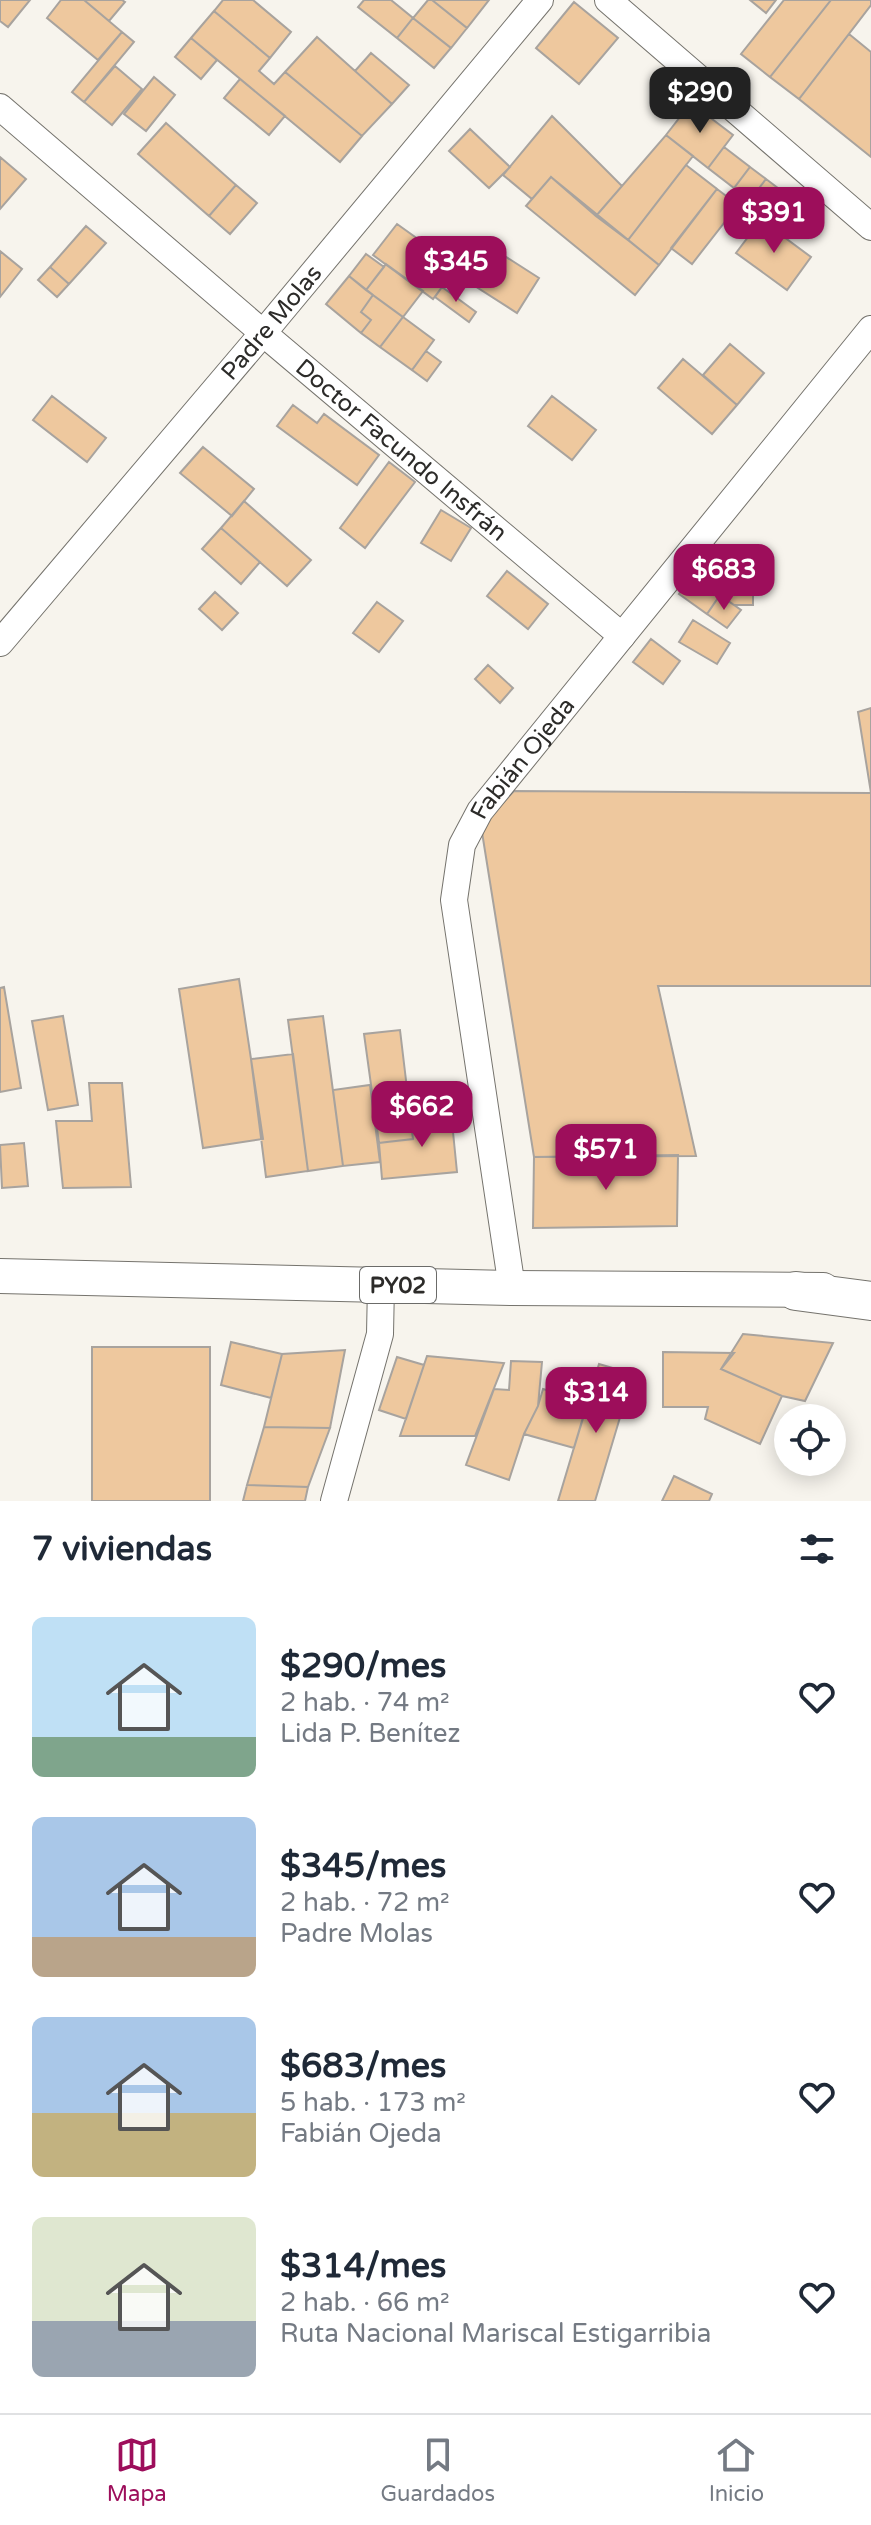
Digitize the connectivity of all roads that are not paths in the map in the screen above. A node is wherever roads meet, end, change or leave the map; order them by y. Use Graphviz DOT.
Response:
graph roads {
  1 [pos="540,0"];
  2 [pos="608,0"];
  3 [pos="0,107"];
  4 [pos="871,227"];
  5 [pos="871,329"];
  6 [pos="263,333"];
  7 [pos="622,636"];
  8 [pos="0,643"];
  9 [pos="0,1276"];
  10 [pos="381,1285"];
  11 [pos="871,1287"];
  12 [pos="512,1288"];
  13 [pos="796,1291"];
  14 [pos="871,1301"];
  15 [pos="334,1501"];
  1 -- 6 [label="street, Padre Molas"];
  2 -- 4 [label="street"];
  3 -- 6 [label="street, Doctor Facundo Insfrán"];
  5 -- 7 [label="street, Fabián Ojeda"];
  6 -- 7 [label="street, Doctor Facundo Insfrán"];
  6 -- 8 [label="street, Padre Molas"];
  7 -- 12 [label="street, Fabián Ojeda"];
  9 -- 10 [label="main road, PY02"];
  10 -- 12 [label="main road, PY02"];
  10 -- 15 [label="street"];
  11 -- 13 [label="main road, PY02"];
  12 -- 13 [label="main road, PY02"];
  13 -- 14 [label="highway, PY02"];
}
